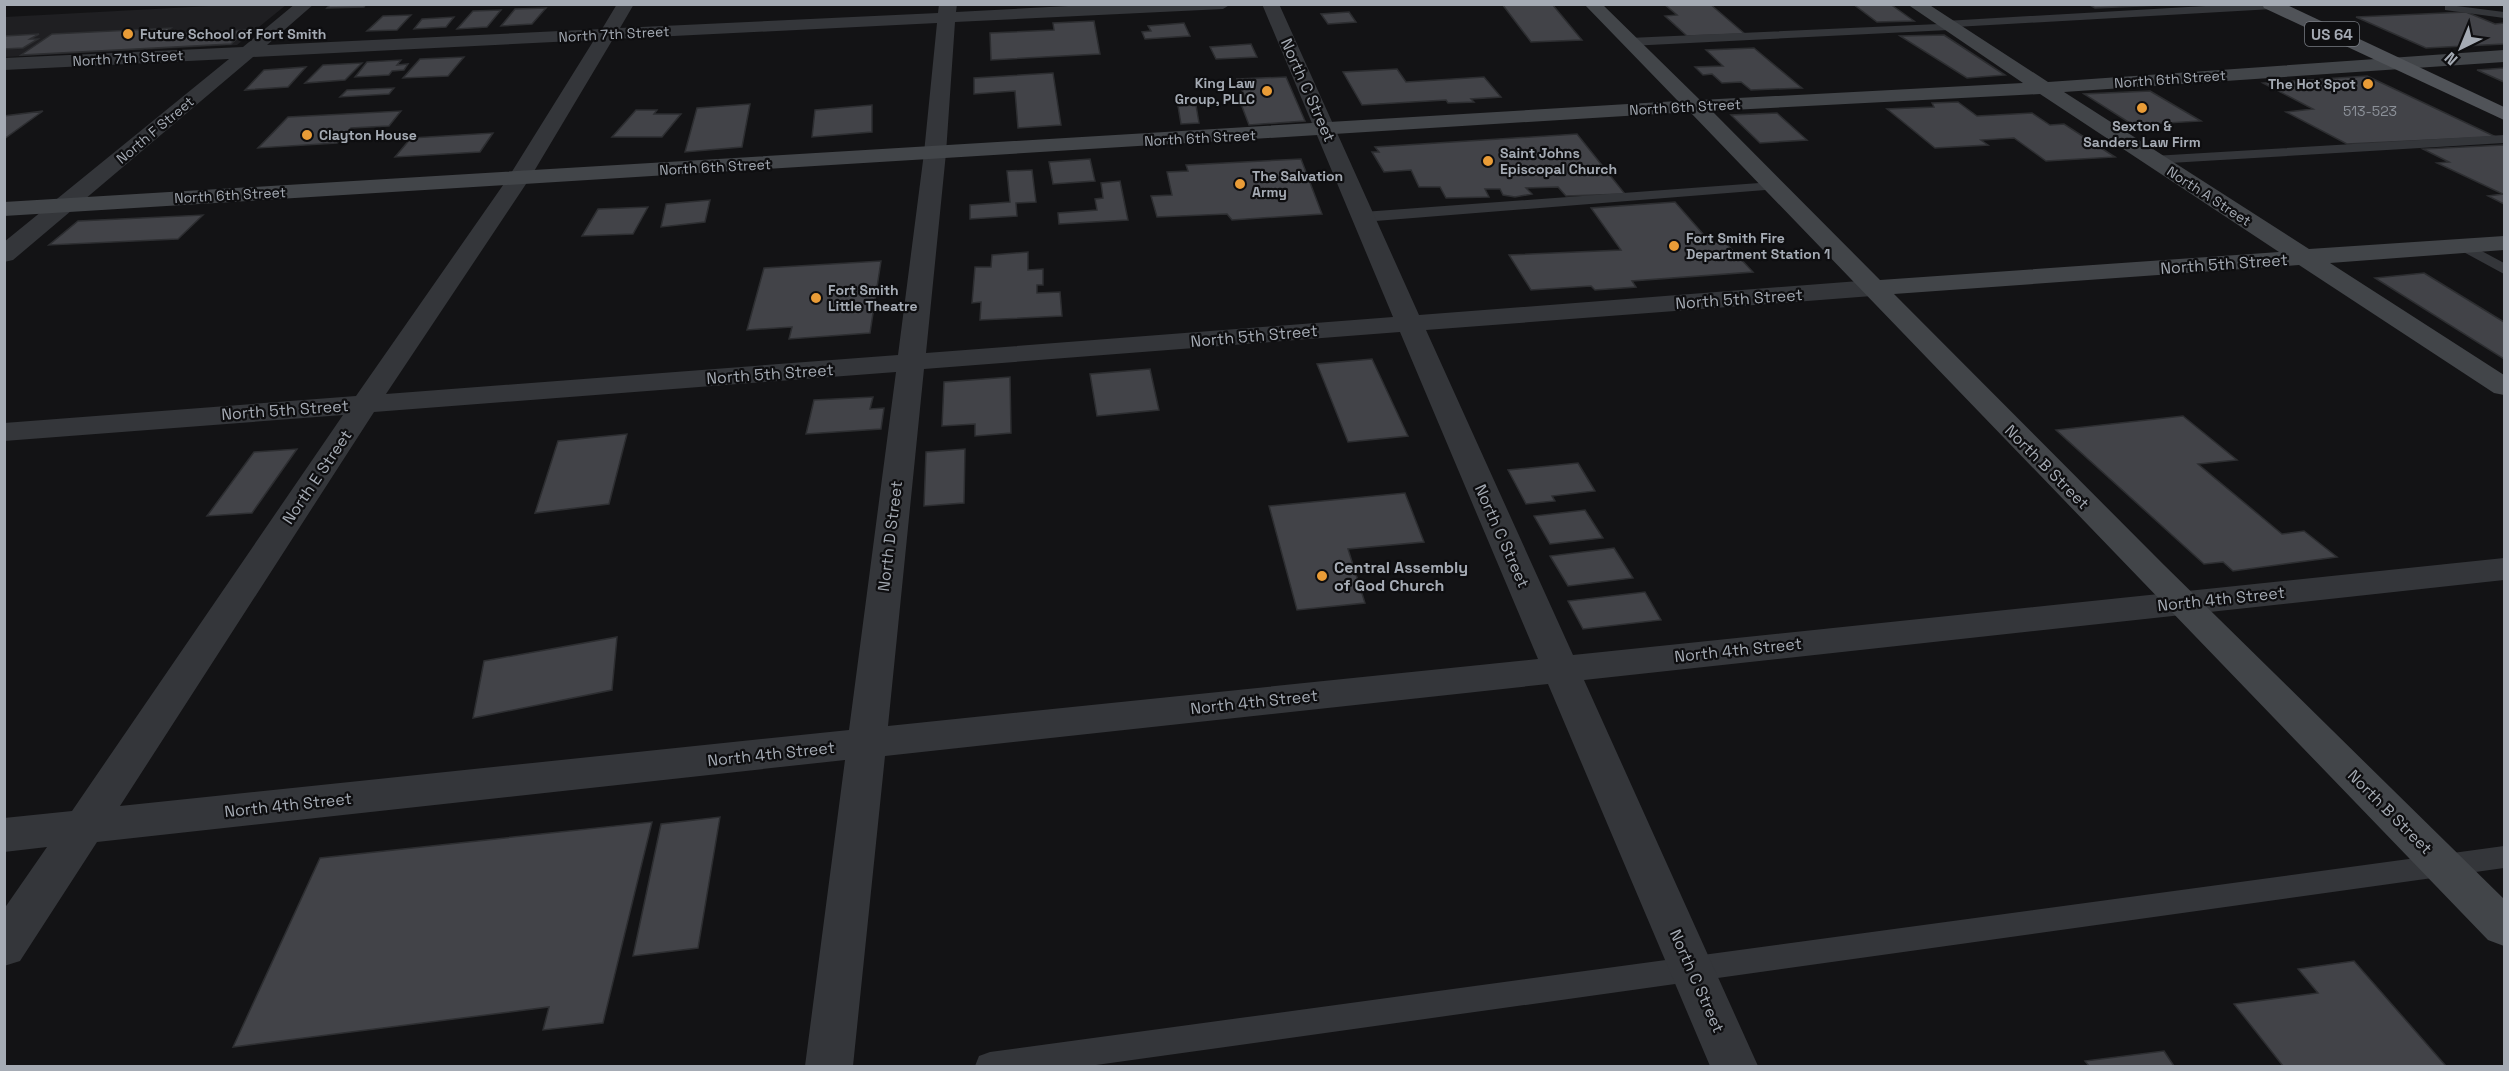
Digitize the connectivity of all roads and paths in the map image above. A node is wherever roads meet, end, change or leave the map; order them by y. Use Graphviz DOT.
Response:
graph roads {
  1 [pos="306,4"];
  2 [pos="626,4"];
  3 [pos="1223,4"];
  4 [pos="1270,4"];
  5 [pos="1592,4"];
  6 [pos="1915,4"];
  7 [pos="2271,5"];
  8 [pos="2449,8"];
  9 [pos="947,11"];
  10 [pos="2504,16"];
  11 [pos="1947,26"];
  12 [pos="606,35"];
  13 [pos="1629,42"];
  14 [pos="249,52"];
  15 [pos="2505,56"];
  16 [pos="2395,63"];
  17 [pos="4,64"];
  18 [pos="2042,88"];
  19 [pos="1695,106"];
  20 [pos="2505,114"];
  21 [pos="1326,130"];
  22 [pos="2505,139"];
  23 [pos="934,153"];
  24 [pos="2153,160"];
  25 [pos="519,178"];
  26 [pos="1773,186"];
  27 [pos="66,205"];
  28 [pos="4,209"];
  29 [pos="1363,217"];
  30 [pos="2505,243"];
  31 [pos="2463,246"];
  32 [pos="4,255"];
  33 [pos="2304,258"];
  34 [pos="2505,269"];
  35 [pos="1872,288"];
  36 [pos="1409,324"];
  37 [pos="910,363"];
  38 [pos="2504,385"];
  39 [pos="365,404"];
  40 [pos="4,432"];
  41 [pos="2505,569"];
  42 [pos="2182,603"];
  43 [pos="1561,669"];
  44 [pos="866,744"];
  45 [pos="84,827"];
  46 [pos="4,835"];
  47 [pos="2505,857"];
  48 [pos="2443,866"];
  49 [pos="2505,927"];
  50 [pos="4,947"];
  51 [pos="1692,971"];
  52 [pos="829,1066"];
  53 [pos="990,1066"];
  54 [pos="1734,1066"];
  1 -- 14 [label="street, North F Street"];
  2 -- 12 [label="street, North E Street"];
  3 -- 9 [label="street, North 7th Street"];
  4 -- 21 [label="street, North C Street"];
  5 -- 13 [label="street, North B Street"];
  6 -- 11 [label="street, North A Street"];
  7 -- 11 [label="lane"];
  7 -- 16 [label="main road, US 64"];
  8 -- 10 [label="lane"];
  9 -- 12 [label="street, North 7th Street"];
  9 -- 23 [label="street, North D Street"];
  11 -- 13 [label="lane"];
  11 -- 18 [label="street, North A Street"];
  12 -- 14 [label="street, North 7th Street"];
  12 -- 25 [label="street, North E Street"];
  13 -- 19 [label="street, North B Street"];
  14 -- 17 [label="street, North 7th Street"];
  14 -- 27 [label="street, North F Street"];
  15 -- 16 [label="street, North 6th Street"];
  16 -- 18 [label="street, North 6th Street"];
  16 -- 20 [label="main road, US 64"];
  18 -- 19 [label="street, North 6th Street"];
  18 -- 24 [label="street, North A Street"];
  19 -- 21 [label="street, North 6th Street"];
  19 -- 26 [label="street, North B Street"];
  21 -- 23 [label="street, North 6th Street"];
  21 -- 29 [label="street, North C Street"];
  22 -- 24 [label="lane"];
  23 -- 25 [label="street, North 6th Street"];
  23 -- 37 [label="street, North D Street"];
  24 -- 33 [label="street, North A Street"];
  25 -- 27 [label="street, North 6th Street"];
  25 -- 39 [label="street, North E Street"];
  26 -- 29 [label="lane"];
  26 -- 35 [label="street, North B Street"];
  27 -- 28 [label="street, North 6th Street"];
  27 -- 32 [label="street, North F Street"];
  29 -- 36 [label="street, North C Street"];
  30 -- 31 [label="street, North 5th Street"];
  31 -- 33 [label="street, North 5th Street"];
  31 -- 34 [label="lane"];
  33 -- 35 [label="street, North 5th Street"];
  33 -- 38 [label="street, North A Street"];
  35 -- 36 [label="street, North 5th Street"];
  35 -- 42 [label="street, North B Street"];
  36 -- 37 [label="street, North 5th Street"];
  36 -- 43 [label="street, North C Street"];
  37 -- 39 [label="street, North 5th Street"];
  37 -- 44 [label="street, North D Street"];
  39 -- 40 [label="street, North 5th Street"];
  39 -- 45 [label="street, North E Street"];
  41 -- 42 [label="street, North 4th Street"];
  42 -- 43 [label="street, North 4th Street"];
  42 -- 48 [label="street, North B Street"];
  43 -- 44 [label="street, North 4th Street"];
  43 -- 51 [label="street, North C Street"];
  44 -- 45 [label="street, North 4th Street"];
  44 -- 52 [label="street, North D Street"];
  45 -- 46 [label="street, North 4th Street"];
  45 -- 50 [label="street, North E Street"];
  47 -- 48 [label="lane"];
  48 -- 49 [label="street, North B Street"];
  48 -- 51 [label="lane"];
  51 -- 53 [label="lane"];
  51 -- 54 [label="street, North C Street"];
}
